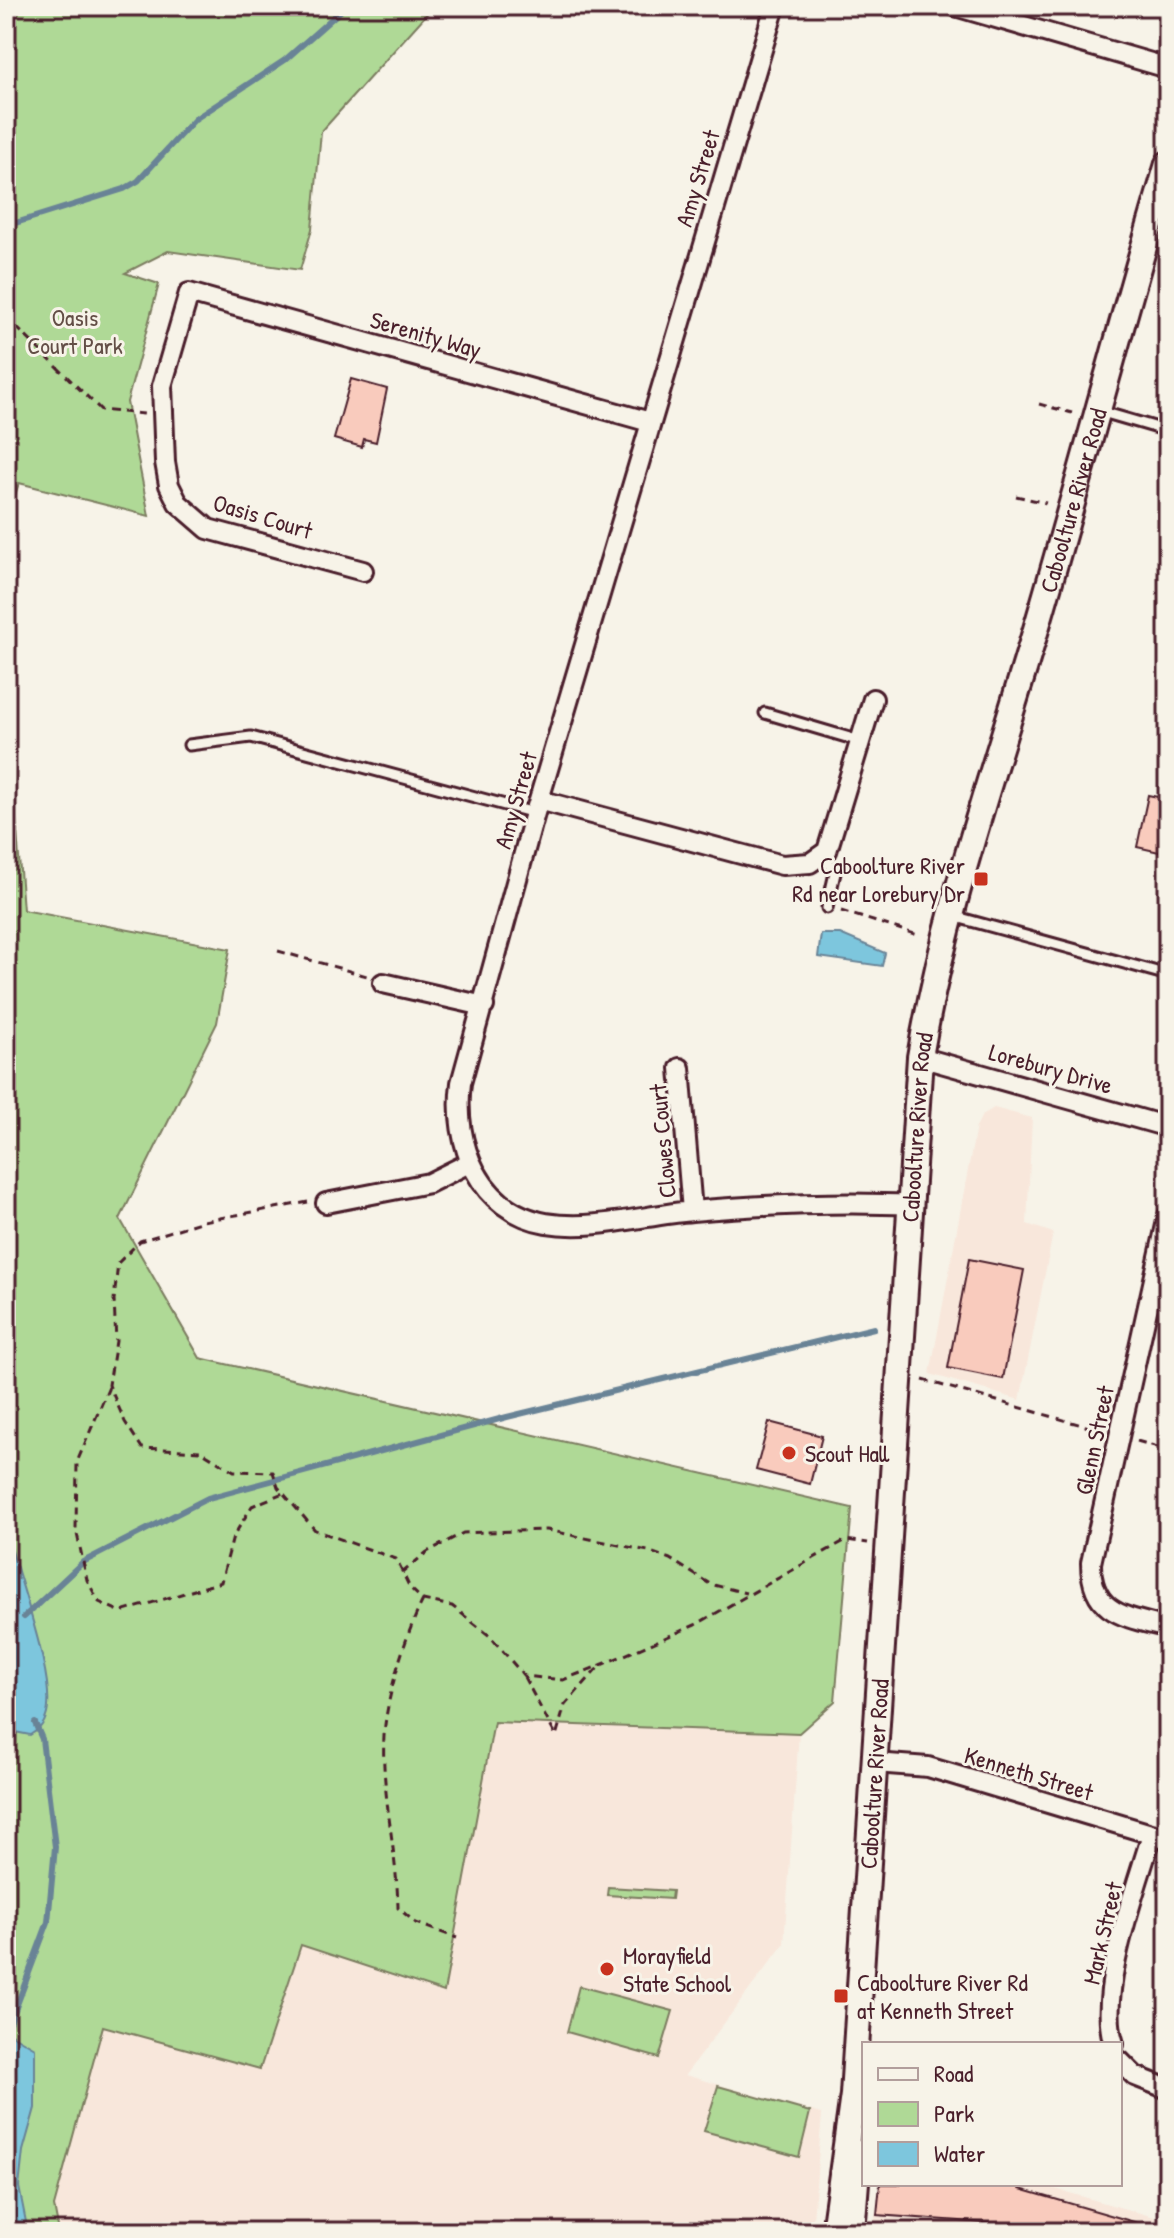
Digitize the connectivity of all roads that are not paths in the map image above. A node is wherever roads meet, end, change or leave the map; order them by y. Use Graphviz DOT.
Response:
graph roads {
  1 [pos="775,6"];
  2 [pos="955,6"];
  3 [pos="1168,68"];
  4 [pos="1167,170"];
  5 [pos="189,293"];
  6 [pos="1084,411"];
  7 [pos="650,422"];
  8 [pos="1168,431"];
  9 [pos="363,571"];
  10 [pos="873,699"];
  11 [pos="765,713"];
  12 [pos="860,741"];
  13 [pos="189,745"];
  14 [pos="537,806"];
  15 [pos="823,853"];
  16 [pos="828,902"];
  17 [pos="950,915"];
  18 [pos="1168,975"];
  19 [pos="383,983"];
  20 [pos="484,1006"];
  21 [pos="920,1057"];
  22 [pos="680,1068"];
  23 [pos="1168,1127"];
  24 [pos="469,1163"];
  25 [pos="326,1203"];
  26 [pos="911,1205"];
  27 [pos="692,1211"];
  28 [pos="1168,1216"];
  29 [pos="1168,1628"];
  30 [pos="875,1763"];
  31 [pos="1160,1836"];
  32 [pos="1114,2042"];
  33 [pos="1122,2063"];
  34 [pos="1168,2089"];
  35 [pos="851,2124"];
  36 [pos="834,2232"];
  37 [pos="852,2232"];
  1 -- 7 [label="street, Amy Street"];
  2 -- 3 [label="street"];
  4 -- 6 [label="main road, Caboolture River Road"];
  5 -- 7 [label="street, Serenity Way"];
  5 -- 9 [label="street, Oasis Court"];
  6 -- 8 [label="lane"];
  6 -- 17 [label="main road, Caboolture River Road"];
  7 -- 14 [label="street, Amy Street"];
  10 -- 12 [label="street"];
  11 -- 12 [label="lane"];
  12 -- 15 [label="street"];
  13 -- 14 [label="lane"];
  14 -- 15 [label="street"];
  14 -- 20 [label="street, Amy Street"];
  15 -- 16 [label="lane"];
  17 -- 18 [label="lane"];
  17 -- 21 [label="main road, Caboolture River Road"];
  19 -- 20 [label="street"];
  20 -- 24 [label="street, Amy Street"];
  21 -- 23 [label="street, Lorebury Drive"];
  21 -- 26 [label="main road, Caboolture River Road"];
  22 -- 27 [label="street, Clowes Court"];
  24 -- 25 [label="street"];
  24 -- 27 [label="street, Amy Street"];
  26 -- 27 [label="street, Amy Street"];
  26 -- 30 [label="main road, Caboolture River Road"];
  28 -- 29 [label="street, Glenn Street"];
  30 -- 31 [label="street, Kenneth Street"];
  30 -- 35 [label="main road, Caboolture River Road"];
  31 -- 32 [label="street, Mark Street"];
  33 -- 34 [label="street"];
  35 -- 36 [label="main road, Caboolture River Road"];
  35 -- 37 [label="main road, Caboolture River Road"];
}
